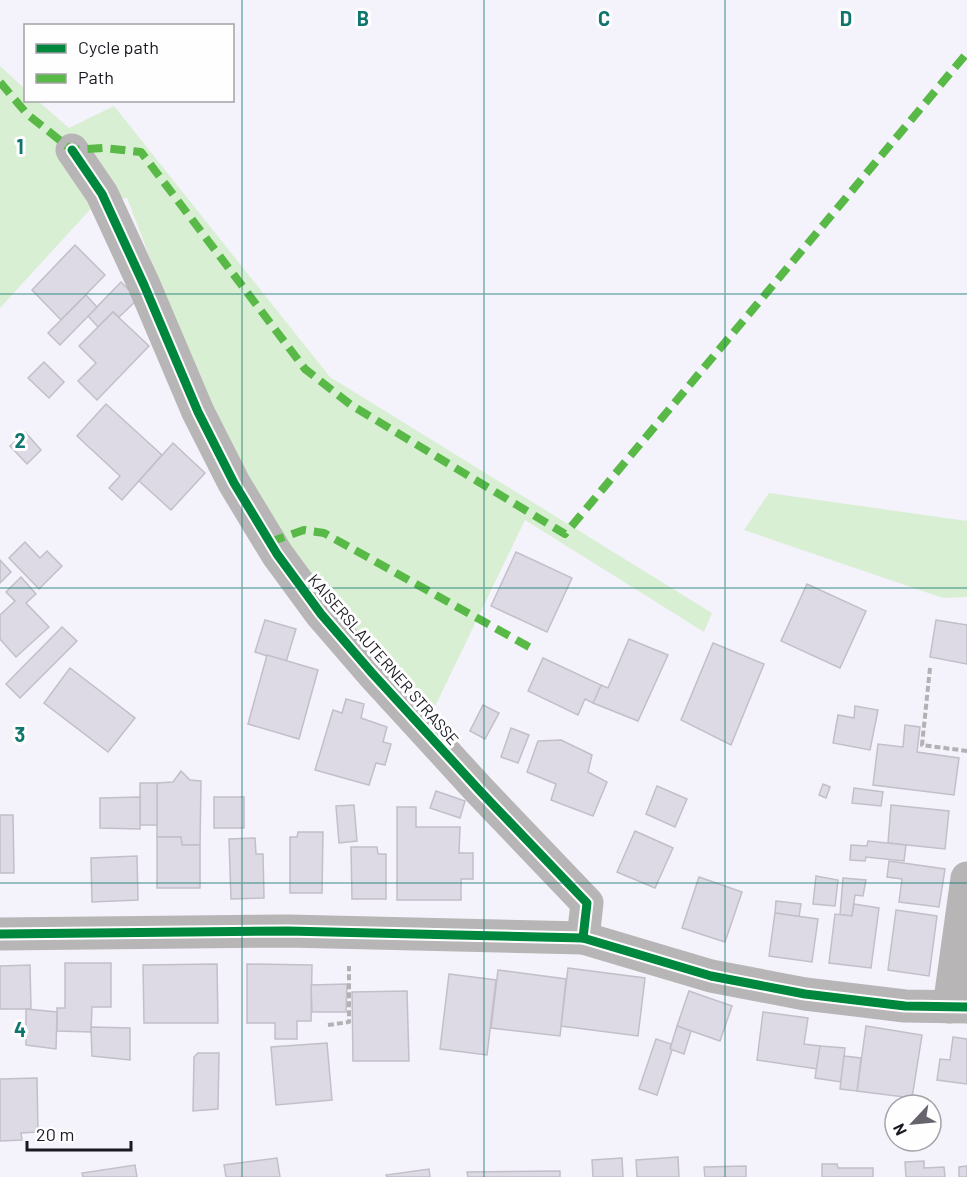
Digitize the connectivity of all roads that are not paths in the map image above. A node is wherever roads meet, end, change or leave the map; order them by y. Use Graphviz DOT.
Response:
graph roads {
  1 [pos="72,150"];
  2 [pos="967,878"];
  3 [pos="0,934"];
  4 [pos="584,938"];
  5 [pos="958,1007"];
  1 -- 4 [label="street, KAISERSLAUTERNER STRASSE"];
  2 -- 5 [label="street"];
  3 -- 4 [label="street"];
  4 -- 5 [label="street"];
}
